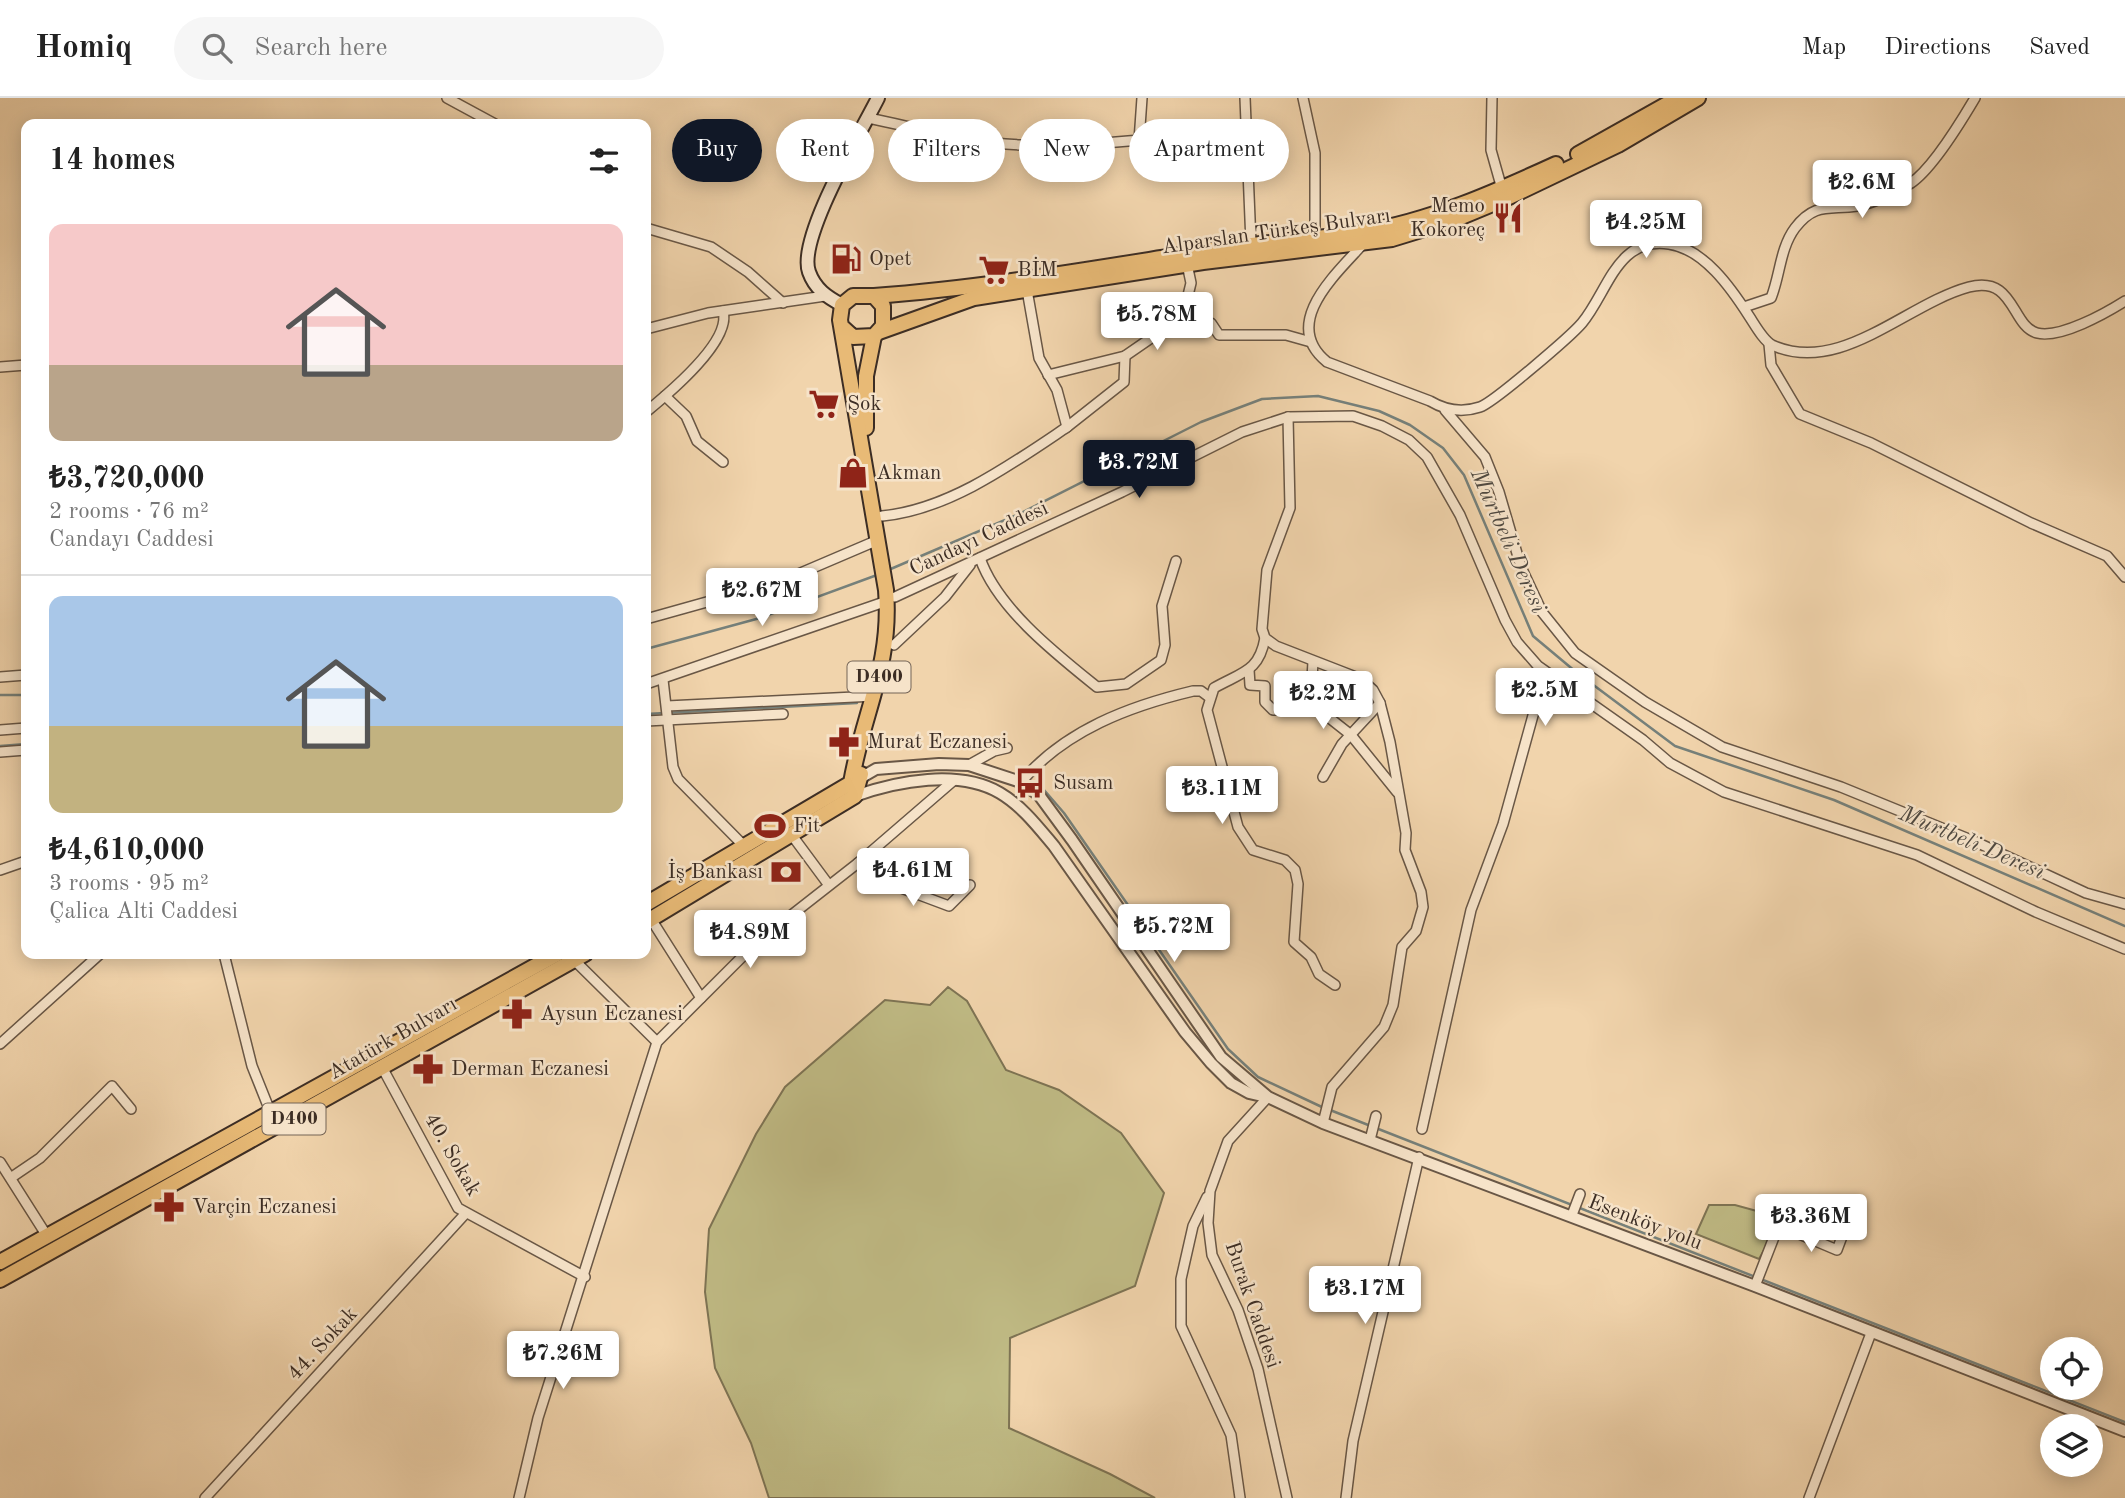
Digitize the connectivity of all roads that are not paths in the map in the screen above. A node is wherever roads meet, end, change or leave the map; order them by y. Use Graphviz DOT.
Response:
graph roads {
  1 [pos="447,98"];
  2 [pos="878,98"];
  3 [pos="1142,98"];
  4 [pos="1245,98"];
  5 [pos="1303,98"];
  6 [pos="1492,98"];
  7 [pos="1678,98"];
  8 [pos="1698,98"];
  9 [pos="1975,98"];
  10 [pos="868,118"];
  11 [pos="486,119"];
  12 [pos="1141,119"];
  13 [pos="1246,119"];
  14 [pos="1129,141"];
  15 [pos="1249,182"];
  16 [pos="1502,189"];
  17 [pos="651,229"];
  18 [pos="1315,236"];
  19 [pos="1251,243"];
  20 [pos="1363,244"];
  21 [pos="1187,264"];
  22 [pos="1027,290"];
  23 [pos="825,296"];
  24 [pos="874,296"];
  25 [pos="2125,301"];
  26 [pos="783,303"];
  27 [pos="842,305"];
  28 [pos="1744,307"];
  29 [pos="723,311"];
  30 [pos="1183,316"];
  31 [pos="842,327"];
  32 [pos="651,328"];
  33 [pos="876,334"];
  34 [pos="1311,342"];
  35 [pos="1769,344"];
  36 [pos="1125,356"];
  37 [pos="21,365"];
  38 [pos="0,367"];
  39 [pos="1048,374"];
  40 [pos="665,396"];
  41 [pos="651,408"];
  42 [pos="1445,411"];
  43 [pos="1289,417"];
  44 [pos="1067,427"];
  45 [pos="723,463"];
  46 [pos="882,516"];
  47 [pos="881,538"];
  48 [pos="980,558"];
  49 [pos="1176,561"];
  50 [pos="2125,577"];
  51 [pos="890,594"];
  52 [pos="651,618"];
  53 [pos="1265,638"];
  54 [pos="894,645"];
  55 [pos="1313,662"];
  56 [pos="1249,670"];
  57 [pos="1545,672"];
  58 [pos="21,675"];
  59 [pos="0,677"];
  60 [pos="663,680"];
  61 [pos="651,683"];
  62 [pos="874,696"];
  63 [pos="1209,697"];
  64 [pos="1380,703"];
  65 [pos="1313,705"];
  66 [pos="668,713"];
  67 [pos="783,714"];
  68 [pos="651,719"];
  69 [pos="21,728"];
  70 [pos="0,730"];
  71 [pos="1351,735"];
  72 [pos="1007,748"];
  73 [pos="21,750"];
  74 [pos="0,752"];
  75 [pos="969,765"];
  76 [pos="1323,777"];
  77 [pos="953,781"];
  78 [pos="1021,782"];
  79 [pos="855,785"];
  80 [pos="872,790"];
  81 [pos="1398,793"];
  82 [pos="791,834"];
  83 [pos="744,846"];
  84 [pos="21,863"];
  85 [pos="858,863"];
  86 [pos="0,870"];
  87 [pos="828,884"];
  88 [pos="970,886"];
  89 [pos="651,901"];
  90 [pos="2125,904"];
  91 [pos="651,918"];
  92 [pos="651,924"];
  93 [pos="2125,949"];
  94 [pos="94,959"];
  95 [pos="225,959"];
  96 [pos="548,959"];
  97 [pos="571,959"];
  98 [pos="579,959"];
  99 [pos="1335,985"];
  100 [pos="701,998"];
  101 [pos="657,1042"];
  102 [pos="0,1044"];
  103 [pos="383,1069"];
  104 [pos="1268,1097"];
  105 [pos="131,1109"];
  106 [pos="271,1113"];
  107 [pos="1326,1114"];
  108 [pos="277,1128"];
  109 [pos="1422,1129"];
  110 [pos="1419,1157"];
  111 [pos="1,1165"];
  112 [pos="12,1177"];
  113 [pos="1210,1191"];
  114 [pos="466,1213"];
  115 [pos="1843,1234"];
  116 [pos="47,1236"];
  117 [pos="0,1262"];
  118 [pos="585,1277"];
  119 [pos="0,1280"];
  120 [pos="1757,1281"];
  121 [pos="1871,1333"];
  122 [pos="2125,1431"];
  123 [pos="205,1498"];
  124 [pos="519,1498"];
  125 [pos="1240,1498"];
  126 [pos="1287,1498"];
  127 [pos="1346,1498"];
  128 [pos="1809,1498"];
  1 -- 11 [label="street"];
  2 -- 10 [label="main road"];
  3 -- 12 [label="street"];
  4 -- 13 [label="street"];
  5 -- 18 [label="street"];
  6 -- 16 [label="street"];
  7 -- 16 [label="main road, Alparslan Türkeş Bulvarı"];
  8 -- 20 [label="main road, Alparslan Türkeş Bulvarı"];
  9 -- 28 [label="street"];
  10 -- 14 [label="street"];
  10 -- 23 [label="main road"];
  15 -- 19 [label="street"];
  16 -- 18 [label="main road, Alparslan Türkeş Bulvarı"];
  17 -- 26 [label="street"];
  18 -- 19 [label="main road, Alparslan Türkeş Bulvarı"];
  19 -- 24 [label="main road, Alparslan Türkeş Bulvarı"];
  20 -- 21 [label="main road, Alparslan Türkeş Bulvarı"];
  20 -- 34 [label="street"];
  21 -- 22 [label="main road, Alparslan Türkeş Bulvarı"];
  21 -- 30 [label="street"];
  22 -- 33 [label="main road, Alparslan Türkeş Bulvarı"];
  22 -- 39 [label="street"];
  23 -- 26 [label="street"];
  23 -- 27 [label="main road"];
  24 -- 27 [label="main road"];
  24 -- 33 [label="main road, D400"];
  25 -- 35 [label="street"];
  26 -- 29 [label="street"];
  27 -- 31 [label="main road, D400"];
  28 -- 35 [label="street"];
  28 -- 42 [label="street"];
  29 -- 32 [label="street"];
  29 -- 40 [label="street"];
  30 -- 34 [label="street"];
  30 -- 36 [label="street"];
  31 -- 33 [label="main road"];
  31 -- 47 [label="main road, D400"];
  33 -- 46 [label="main road, D400"];
  34 -- 42 [label="street"];
  35 -- 50 [label="street"];
  36 -- 39 [label="street"];
  36 -- 44 [label="street"];
  37 -- 38 [label="street"];
  39 -- 44 [label="street"];
  40 -- 41 [label="street"];
  40 -- 45 [label="street"];
  42 -- 90 [label="street"];
  43 -- 48 [label="street, Candayı Caddesi"];
  43 -- 53 [label="street"];
  43 -- 57 [label="street, Candayı Caddesi"];
  44 -- 46 [label="street"];
  46 -- 47 [label="main road, D400"];
  47 -- 51 [label="main road, D400"];
  47 -- 52 [label="street"];
  48 -- 49 [label="street"];
  48 -- 51 [label="street, Candayı Caddesi"];
  48 -- 54 [label="street"];
  51 -- 54 [label="main road, D400"];
  51 -- 60 [label="street, Candayı Caddesi"];
  51 -- 62 [label="main road, D400"];
  53 -- 55 [label="street"];
  53 -- 56 [label="street"];
  54 -- 79 [label="main road, D400"];
  55 -- 64 [label="street"];
  55 -- 65 [label="street"];
  56 -- 63 [label="street"];
  56 -- 65 [label="street"];
  57 -- 93 [label="street, Candayı Caddesi"];
  57 -- 109 [label="street"];
  58 -- 59 [label="street"];
  60 -- 61 [label="street, Candayı Caddesi"];
  60 -- 66 [label="street"];
  62 -- 66 [label="street"];
  62 -- 79 [label="main road, D400"];
  63 -- 78 [label="street"];
  63 -- 99 [label="street"];
  64 -- 71 [label="street"];
  64 -- 81 [label="street"];
  65 -- 71 [label="street"];
  66 -- 67 [label="street"];
  66 -- 68 [label="street"];
  66 -- 83 [label="street"];
  69 -- 70 [label="street"];
  71 -- 76 [label="street"];
  71 -- 81 [label="street"];
  72 -- 75 [label="street"];
  73 -- 74 [label="street"];
  75 -- 78 [label="street"];
  75 -- 79 [label="street"];
  77 -- 80 [label="street"];
  77 -- 85 [label="street"];
  77 -- 104 [label="street"];
  78 -- 104 [label="street"];
  79 -- 80 [label="main road"];
  79 -- 82 [label="main road"];
  79 -- 83 [label="main road"];
  81 -- 107 [label="street"];
  82 -- 87 [label="street"];
  82 -- 91 [label="main road"];
  83 -- 89 [label="main road"];
  84 -- 86 [label="street"];
  85 -- 87 [label="street"];
  85 -- 88 [label="street"];
  87 -- 100 [label="street"];
  92 -- 100 [label="street"];
  94 -- 102 [label="street"];
  95 -- 106 [label="street"];
  96 -- 106 [label="main road, Atatürk Bulvarı / D400"];
  97 -- 103 [label="main road, Atatürk Bulvarı / D400"];
  98 -- 101 [label="street"];
  100 -- 101 [label="street"];
  101 -- 118 [label="street"];
  103 -- 108 [label="main road, Atatürk Bulvarı / D400"];
  103 -- 114 [label="street, 40. Sokak"];
  104 -- 107 [label="street, Esenköy yolu"];
  104 -- 113 [label="street, Burak Caddesi"];
  105 -- 112 [label="street"];
  106 -- 108 [label="street"];
  106 -- 116 [label="main road, Atatürk Bulvarı / D400"];
  107 -- 110 [label="street, Esenköy yolu"];
  108 -- 119 [label="main road, Atatürk Bulvarı / D400"];
  110 -- 120 [label="street, Esenköy yolu"];
  110 -- 127 [label="street"];
  111 -- 112 [label="street"];
  112 -- 116 [label="street"];
  113 -- 125 [label="street"];
  113 -- 126 [label="street, Burak Caddesi"];
  114 -- 118 [label="street, 40. Sokak"];
  114 -- 123 [label="street, 44. Sokak"];
  115 -- 120 [label="street"];
  116 -- 117 [label="main road, Atatürk Bulvarı / D400"];
  118 -- 124 [label="street"];
  120 -- 121 [label="street, Esenköy yolu"];
  121 -- 122 [label="street, Esenköy yolu"];
  121 -- 128 [label="street"];
}
